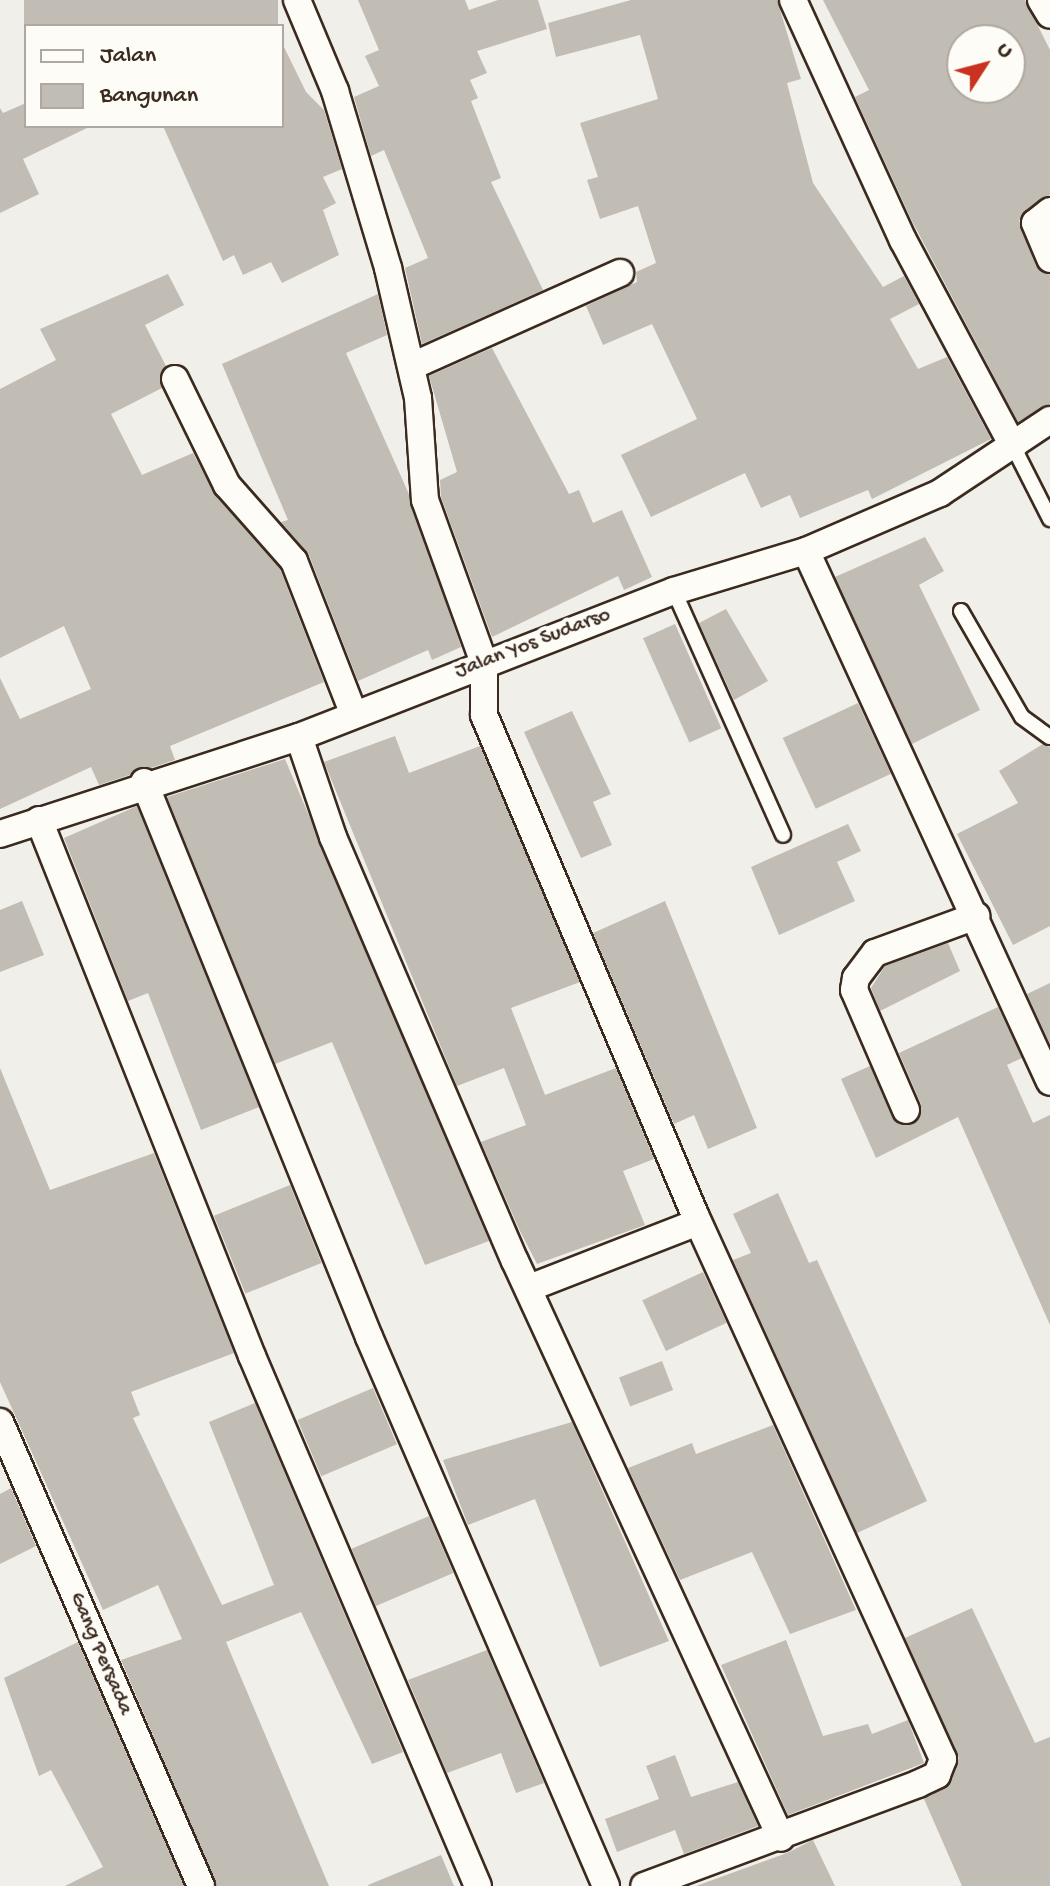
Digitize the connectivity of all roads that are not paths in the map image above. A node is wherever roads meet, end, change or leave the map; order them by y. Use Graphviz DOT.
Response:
graph roads {
  1 [pos="297,0"];
  2 [pos="793,0"];
  3 [pos="1041,0"];
  4 [pos="1050,15"];
  5 [pos="1050,211"];
  6 [pos="1050,259"];
  7 [pos="620,273"];
  8 [pos="412,366"];
  9 [pos="175,379"];
  10 [pos="1050,420"];
  11 [pos="1013,446"];
  12 [pos="1050,519"];
  13 [pos="806,551"];
  14 [pos="674,591"];
  15 [pos="961,611"];
  16 [pos="484,663"];
  17 [pos="354,715"];
  18 [pos="299,737"];
  19 [pos="1050,737"];
  20 [pos="144,782"];
  21 [pos="39,820"];
  22 [pos="0,834"];
  23 [pos="783,835"];
  24 [pos="976,916"];
  25 [pos="1050,1082"];
  26 [pos="906,1110"];
  27 [pos="693,1210"];
  28 [pos="523,1276"];
  29 [pos="0,1422"];
  30 [pos="781,1838"];
  31 [pos="201,1886"];
  32 [pos="478,1886"];
  33 [pos="606,1886"];
  34 [pos="644,1886"];
  1 -- 8 [label="street"];
  2 -- 11 [label="street"];
  3 -- 4 [label="street"];
  5 -- 6 [label="street"];
  7 -- 8 [label="street"];
  8 -- 16 [label="street"];
  9 -- 17 [label="street"];
  10 -- 11 [label="street, Jalan Yos Sudarso"];
  11 -- 12 [label="lane"];
  11 -- 13 [label="street, Jalan Yos Sudarso"];
  13 -- 14 [label="street, Jalan Yos Sudarso"];
  13 -- 24 [label="street"];
  14 -- 16 [label="street, Jalan Yos Sudarso"];
  14 -- 23 [label="lane"];
  15 -- 19 [label="lane"];
  16 -- 17 [label="street, Jalan Yos Sudarso"];
  16 -- 27 [label="street"];
  17 -- 18 [label="street, Jalan Yos Sudarso"];
  18 -- 20 [label="street, Jalan Yos Sudarso"];
  18 -- 28 [label="street"];
  20 -- 21 [label="street, Jalan Yos Sudarso"];
  20 -- 33 [label="street"];
  21 -- 22 [label="street, Jalan Yos Sudarso"];
  21 -- 32 [label="street"];
  24 -- 25 [label="street"];
  24 -- 26 [label="street"];
  27 -- 28 [label="street"];
  27 -- 30 [label="street"];
  28 -- 30 [label="street"];
  29 -- 31 [label="street, Gang Persada"];
  30 -- 34 [label="street"];
}
